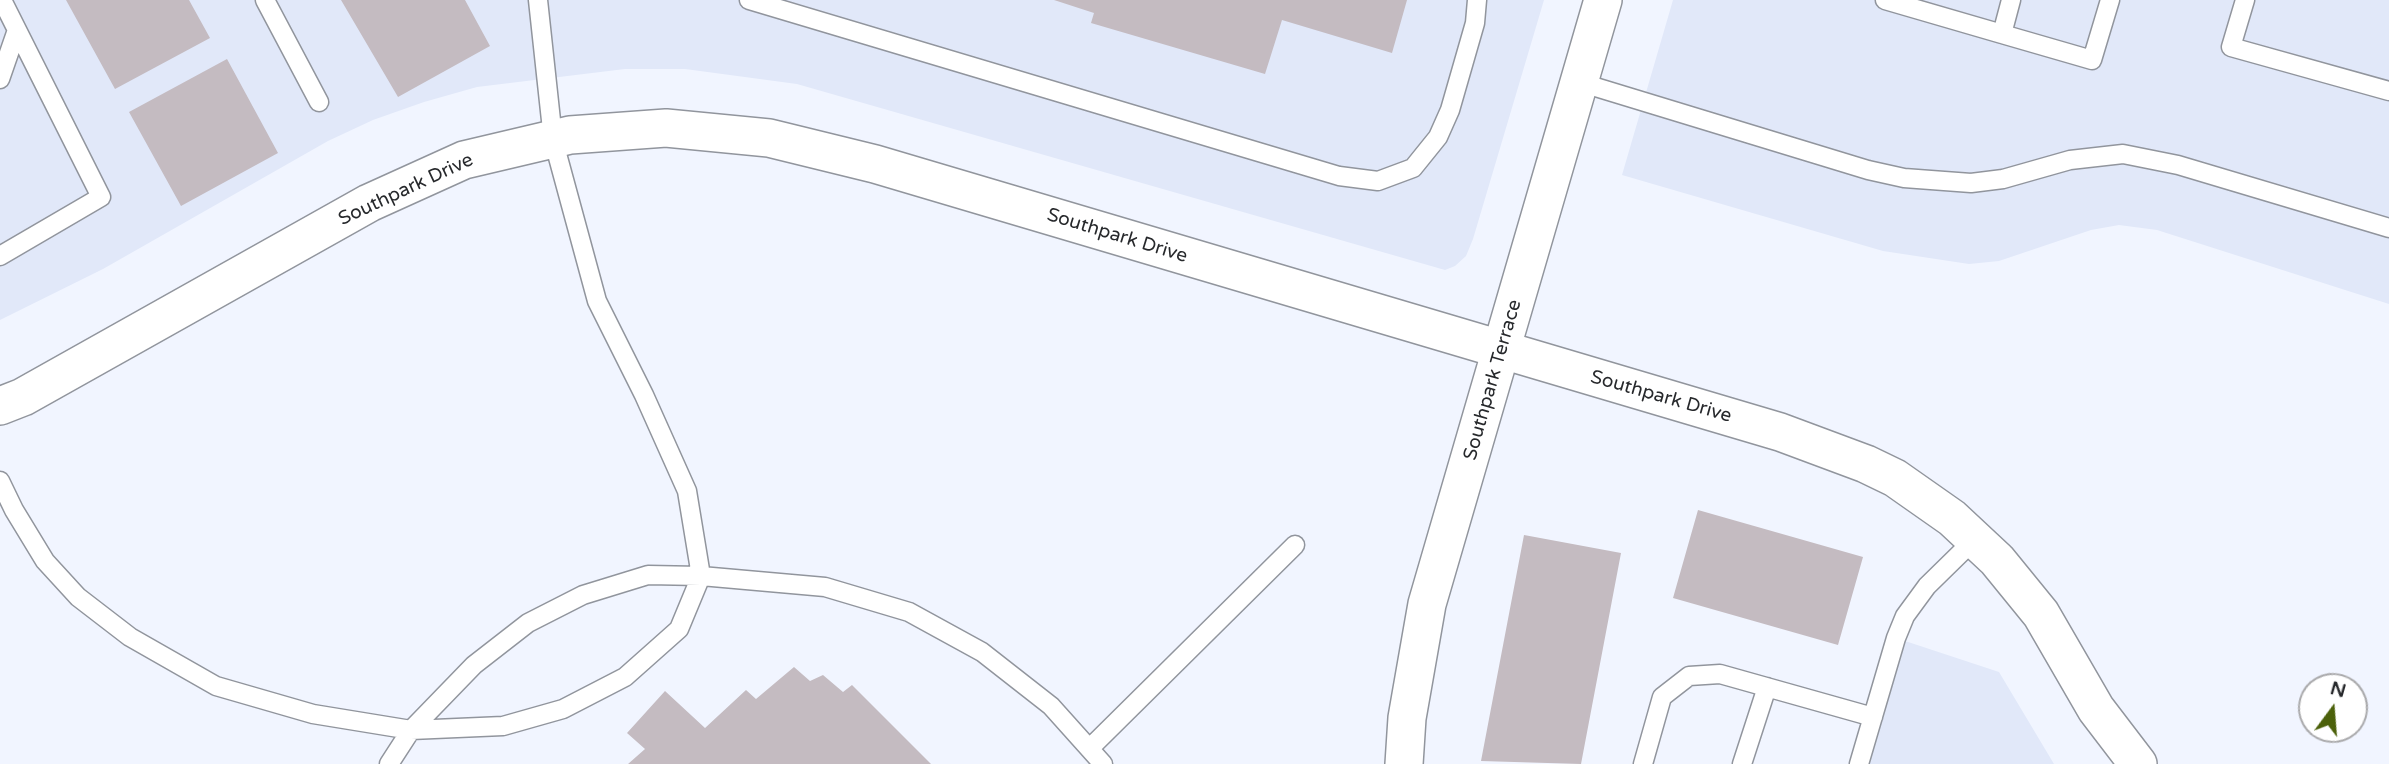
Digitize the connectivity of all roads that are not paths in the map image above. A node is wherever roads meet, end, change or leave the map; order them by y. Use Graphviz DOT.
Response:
graph roads {
  1 [pos="2,0"];
  2 [pos="265,0"];
  3 [pos="538,0"];
  4 [pos="749,0"];
  5 [pos="1477,0"];
  6 [pos="1603,0"];
  7 [pos="2011,0"];
  8 [pos="2110,0"];
  9 [pos="2245,0"];
  10 [pos="1894,1"];
  11 [pos="17,30"];
  12 [pos="2001,34"];
  13 [pos="0,79"];
  14 [pos="1579,82"];
  15 [pos="2389,91"];
  16 [pos="319,102"];
  17 [pos="553,139"];
  18 [pos="2389,228"];
  19 [pos="0,256"];
  20 [pos="1501,350"];
  21 [pos="0,406"];
  22 [pos="0,481"];
  23 [pos="1976,538"];
  24 [pos="1295,545"];
  25 [pos="701,576"];
  26 [pos="1767,687"];
  27 [pos="1873,718"];
  28 [pos="411,730"];
  29 [pos="1091,747"];
  30 [pos="389,764"];
  31 [pos="1103,764"];
  32 [pos="1404,764"];
  33 [pos="1643,764"];
  34 [pos="1742,764"];
  35 [pos="1859,764"];
  36 [pos="2138,764"];
  1 -- 11 [label="lane"];
  2 -- 16 [label="lane"];
  3 -- 17 [label="lane"];
  4 -- 5 [label="lane"];
  6 -- 14 [label="street, Southpark Terrace"];
  7 -- 12 [label="lane"];
  8 -- 12 [label="lane"];
  9 -- 15 [label="lane"];
  10 -- 12 [label="lane"];
  11 -- 13 [label="lane"];
  11 -- 19 [label="lane"];
  14 -- 18 [label="lane"];
  14 -- 20 [label="street, Southpark Terrace"];
  17 -- 20 [label="street, Southpark Drive"];
  17 -- 21 [label="street, Southpark Drive"];
  17 -- 25 [label="lane"];
  20 -- 23 [label="street, Southpark Drive"];
  20 -- 32 [label="street, Southpark Terrace"];
  22 -- 28 [label="lane"];
  23 -- 27 [label="lane"];
  23 -- 36 [label="street, Southpark Drive"];
  24 -- 29 [label="lane"];
  25 -- 28 [label="lane"];
  25 -- 28 [label="lane"];
  25 -- 29 [label="lane"];
  26 -- 27 [label="lane"];
  26 -- 33 [label="lane"];
  26 -- 34 [label="lane"];
  27 -- 35 [label="lane"];
  28 -- 30 [label="lane"];
  29 -- 31 [label="lane"];
}
